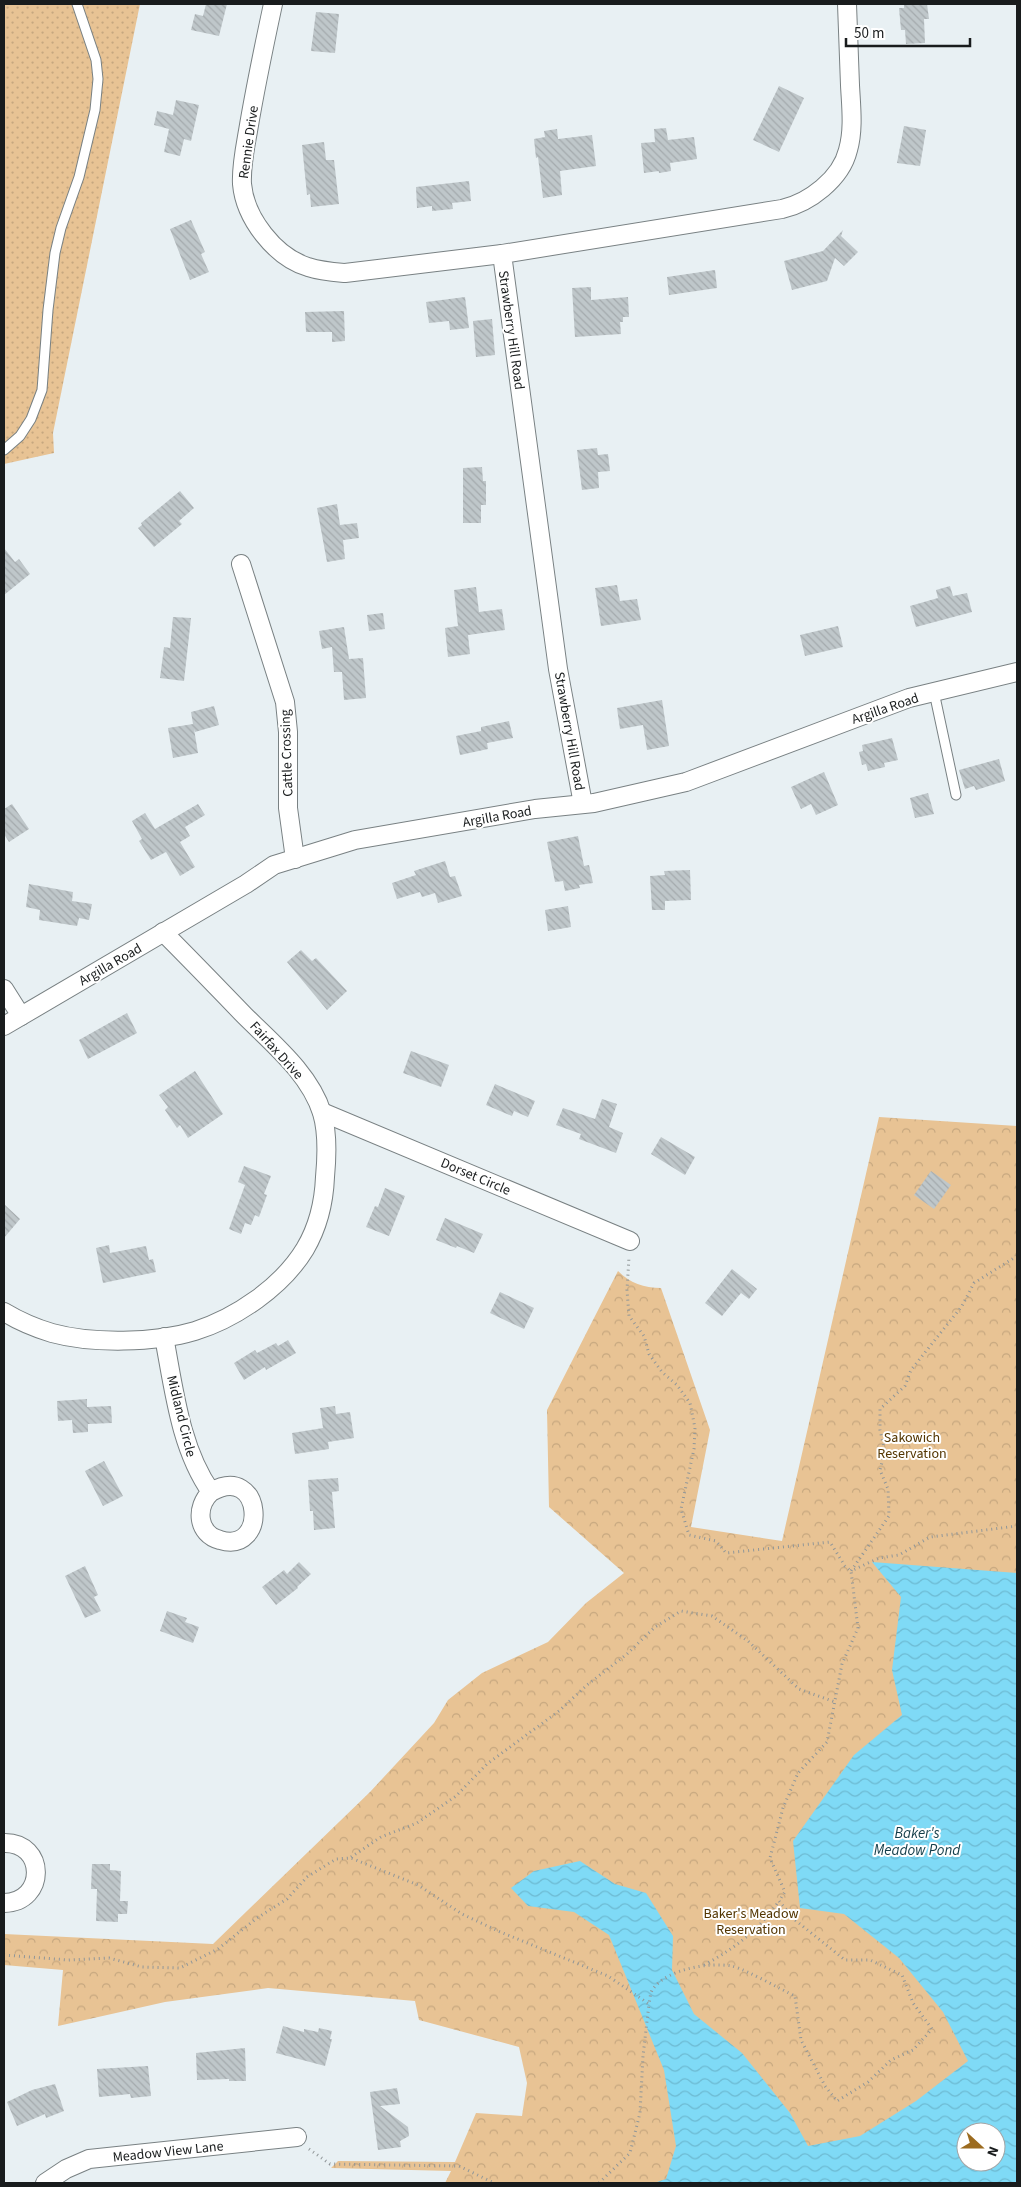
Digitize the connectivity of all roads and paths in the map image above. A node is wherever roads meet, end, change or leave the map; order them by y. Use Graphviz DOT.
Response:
graph roads {
  1 [pos="77,4"];
  2 [pos="273,4"];
  3 [pos="847,4"];
  4 [pos="502,254"];
  5 [pos="4,450"];
  6 [pos="241,564"];
  7 [pos="1017,672"];
  8 [pos="934,692"];
  9 [pos="956,794"];
  10 [pos="583,804"];
  11 [pos="295,859"];
  12 [pos="163,932"];
  13 [pos="4,989"];
  14 [pos="21,1016"];
  15 [pos="4,1026"];
  16 [pos="322,1112"];
  17 [pos="630,1240"];
  18 [pos="1017,1256"];
  19 [pos="4,1312"];
  20 [pos="164,1337"];
  21 [pos="211,1492"];
  22 [pos="1017,1526"];
  23 [pos="851,1571"];
  24 [pos="835,1702"];
  25 [pos="4,1843"];
  26 [pos="351,1858"];
  27 [pos="779,1901"];
  28 [pos="4,1903"];
  29 [pos="4,1955"];
  30 [pos="703,1966"];
  31 [pos="649,2004"];
  32 [pos="296,2138"];
  33 [pos="44,2183"];
  34 [pos="494,2183"];
  35 [pos="599,2183"];
  1 -- 5 [label="lane"];
  2 -- 4 [label="street, Rennie Drive"];
  3 -- 4 [label="street, Strawberry Hill Road"];
  4 -- 10 [label="street, Strawberry Hill Road"];
  6 -- 11 [label="street, Cattle Crossing"];
  7 -- 8 [label="street, Argilla Road"];
  8 -- 9 [label="lane"];
  8 -- 10 [label="street, Argilla Road"];
  10 -- 11 [label="street, Argilla Road"];
  11 -- 12 [label="street, Argilla Road"];
  12 -- 14 [label="street, Argilla Road"];
  12 -- 16 [label="street, Fairfax Drive"];
  13 -- 14 [label="street"];
  14 -- 15 [label="street, Argilla Road"];
  16 -- 17 [label="street, Dorset Circle"];
  16 -- 20 [label="street, Fairfax Drive"];
  17 -- 23 [label="path"];
  18 -- 23 [label="path"];
  19 -- 20 [label="street, Fairfax Drive"];
  20 -- 21 [label="street, Midland Circle"];
  22 -- 23 [label="path"];
  23 -- 24 [label="path"];
  24 -- 26 [label="path"];
  24 -- 27 [label="path"];
  25 -- 28 [label="street"];
  26 -- 29 [label="path"];
  26 -- 31 [label="path"];
  27 -- 30 [label="path"];
  27 -- 30 [label="path"];
  30 -- 31 [label="path"];
  31 -- 35 [label="path"];
  32 -- 33 [label="street, Meadow View Lane"];
  32 -- 34 [label="path"];
}
